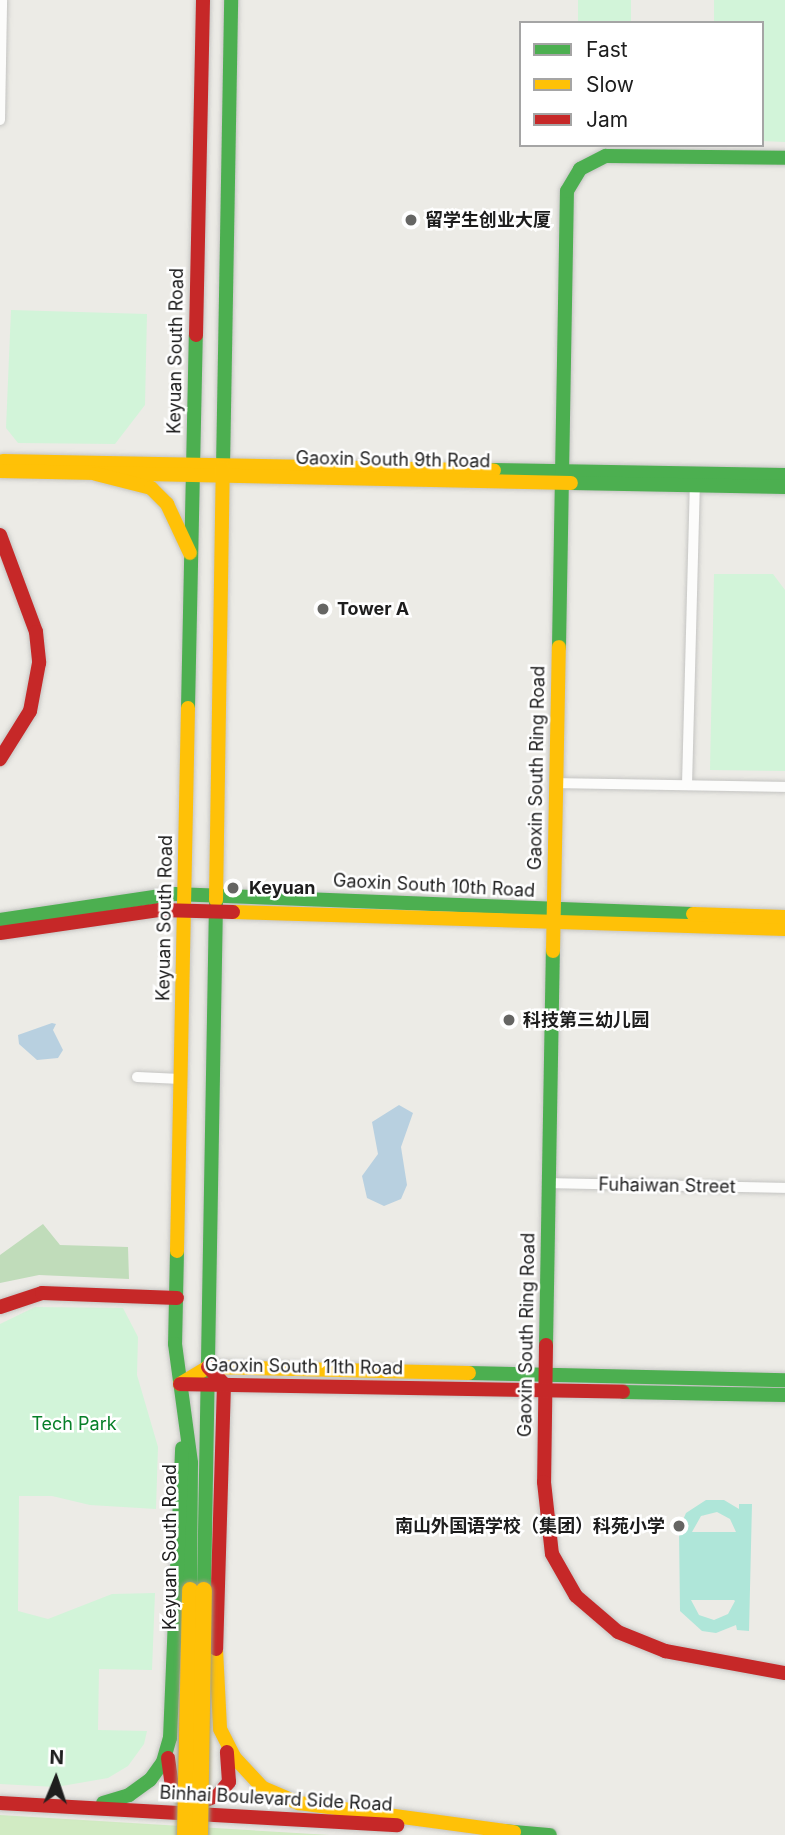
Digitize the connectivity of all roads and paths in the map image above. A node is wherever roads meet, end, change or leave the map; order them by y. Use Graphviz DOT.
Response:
graph roads {
  1 [pos="2,0"];
  2 [pos="203,0"];
  3 [pos="231,0"];
  4 [pos="0,81"];
  5 [pos="0,120"];
  6 [pos="785,158"];
  7 [pos="0,461"];
  8 [pos="193,469"];
  9 [pos="223,470"];
  10 [pos="0,471"];
  11 [pos="96,474"];
  12 [pos="785,475"];
  13 [pos="561,477"];
  14 [pos="695,479"];
  15 [pos="785,487"];
  16 [pos="0,536"];
  17 [pos="192,556"];
  18 [pos="0,759"];
  19 [pos="555,783"];
  20 [pos="687,785"];
  21 [pos="785,787"];
  22 [pos="185,902"];
  23 [pos="216,904"];
  24 [pos="553,917"];
  25 [pos="785,917"];
  26 [pos="0,920"];
  27 [pos="785,929"];
  28 [pos="0,933"];
  29 [pos="137,1077"];
  30 [pos="181,1079"];
  31 [pos="549,1183"];
  32 [pos="785,1188"];
  33 [pos="177,1298"];
  34 [pos="0,1307"];
  35 [pos="208,1367"];
  36 [pos="785,1380"];
  37 [pos="546,1382"];
  38 [pos="180,1384"];
  39 [pos="216,1384"];
  40 [pos="785,1395"];
  41 [pos="185,1418"];
  42 [pos="197,1590"];
  43 [pos="785,1673"];
  44 [pos="220,1729"];
  45 [pos="170,1738"];
  46 [pos="0,1803"];
  47 [pos="72,1807"];
  48 [pos="513,1832"];
  49 [pos="186,1835"];
  50 [pos="200,1835"];
  51 [pos="550,1835"];
  1 -- 4 [label="street"];
  2 -- 8 [label="main road, Keyuan South Road"];
  3 -- 9 [label="main road"];
  4 -- 5 [label="street"];
  6 -- 13 [label="main road, Gaoxin South Ring Road"];
  7 -- 8 [label="main road, Gaoxin South 9th Road"];
  8 -- 9 [label="main road, Gaoxin South 9th Road"];
  8 -- 11 [label="main road, Gaoxin South 9th Road"];
  8 -- 17 [label="main road, Keyuan South Road"];
  9 -- 13 [label="main road, Gaoxin South 9th Road"];
  9 -- 23 [label="main road"];
  10 -- 11 [label="main road, Gaoxin South 9th Road"];
  11 -- 17 [label="main road"];
  12 -- 14 [label="main road, Gaoxin South 9th Road"];
  13 -- 14 [label="main road, Gaoxin South 9th Road"];
  13 -- 19 [label="main road, Gaoxin South Ring Road"];
  14 -- 15 [label="main road, Gaoxin South 9th Road"];
  14 -- 20 [label="street"];
  16 -- 18 [label="main road"];
  17 -- 22 [label="main road, Keyuan South Road"];
  19 -- 20 [label="street"];
  19 -- 24 [label="main road, Gaoxin South Ring Road"];
  20 -- 21 [label="street"];
  22 -- 23 [label="main road, Gaoxin South 10th Road"];
  22 -- 26 [label="main road, Gaoxin South 10th Road"];
  22 -- 28 [label="main road, Gaoxin South 10th Road"];
  22 -- 30 [label="main road, Keyuan South Road"];
  23 -- 24 [label="main road, Gaoxin South 10th Road"];
  23 -- 35 [label="main road"];
  24 -- 25 [label="main road, Gaoxin South 10th Road"];
  24 -- 27 [label="main road, Gaoxin South 10th Road"];
  24 -- 31 [label="main road, Gaoxin South Ring Road"];
  29 -- 30 [label="street"];
  30 -- 33 [label="main road, Keyuan South Road"];
  31 -- 32 [label="street, Fuhaiwan Street"];
  31 -- 37 [label="main road, Gaoxin South Ring Road"];
  33 -- 34 [label="main road"];
  33 -- 38 [label="main road, Keyuan South Road"];
  35 -- 37 [label="main road, Gaoxin South 11th Road"];
  35 -- 38 [label="main road, Gaoxin South 11th Road"];
  35 -- 39 [label="main road"];
  36 -- 37 [label="main road, Gaoxin South 11th Road"];
  37 -- 39 [label="main road, Gaoxin South 11th Road"];
  37 -- 40 [label="main road, Gaoxin South 11th Road"];
  37 -- 43 [label="main road, Gaoxin South Ring Road"];
  38 -- 39 [label="main road, Gaoxin South 11th Road"];
  38 -- 41 [label="main road, Keyuan South Road"];
  39 -- 42 [label="main road, Keyuan South Road"];
  39 -- 44 [label="main road"];
  41 -- 42 [label="main road, Keyuan South Road"];
  41 -- 45 [label="main road"];
  42 -- 49 [label="main road, Keyuan South Road, bridge"];
  42 -- 50 [label="main road, Keyuan South Road, bridge"];
  44 -- 45 [label="main road"];
  44 -- 48 [label="main road"];
  45 -- 47 [label="main road"];
  46 -- 47 [label="main road, Binhai Boulevard Side Road"];
  47 -- 48 [label="main road, Binhai Boulevard Side Road"];
  48 -- 51 [label="main road, Binhai Boulevard Side Road"];
}
